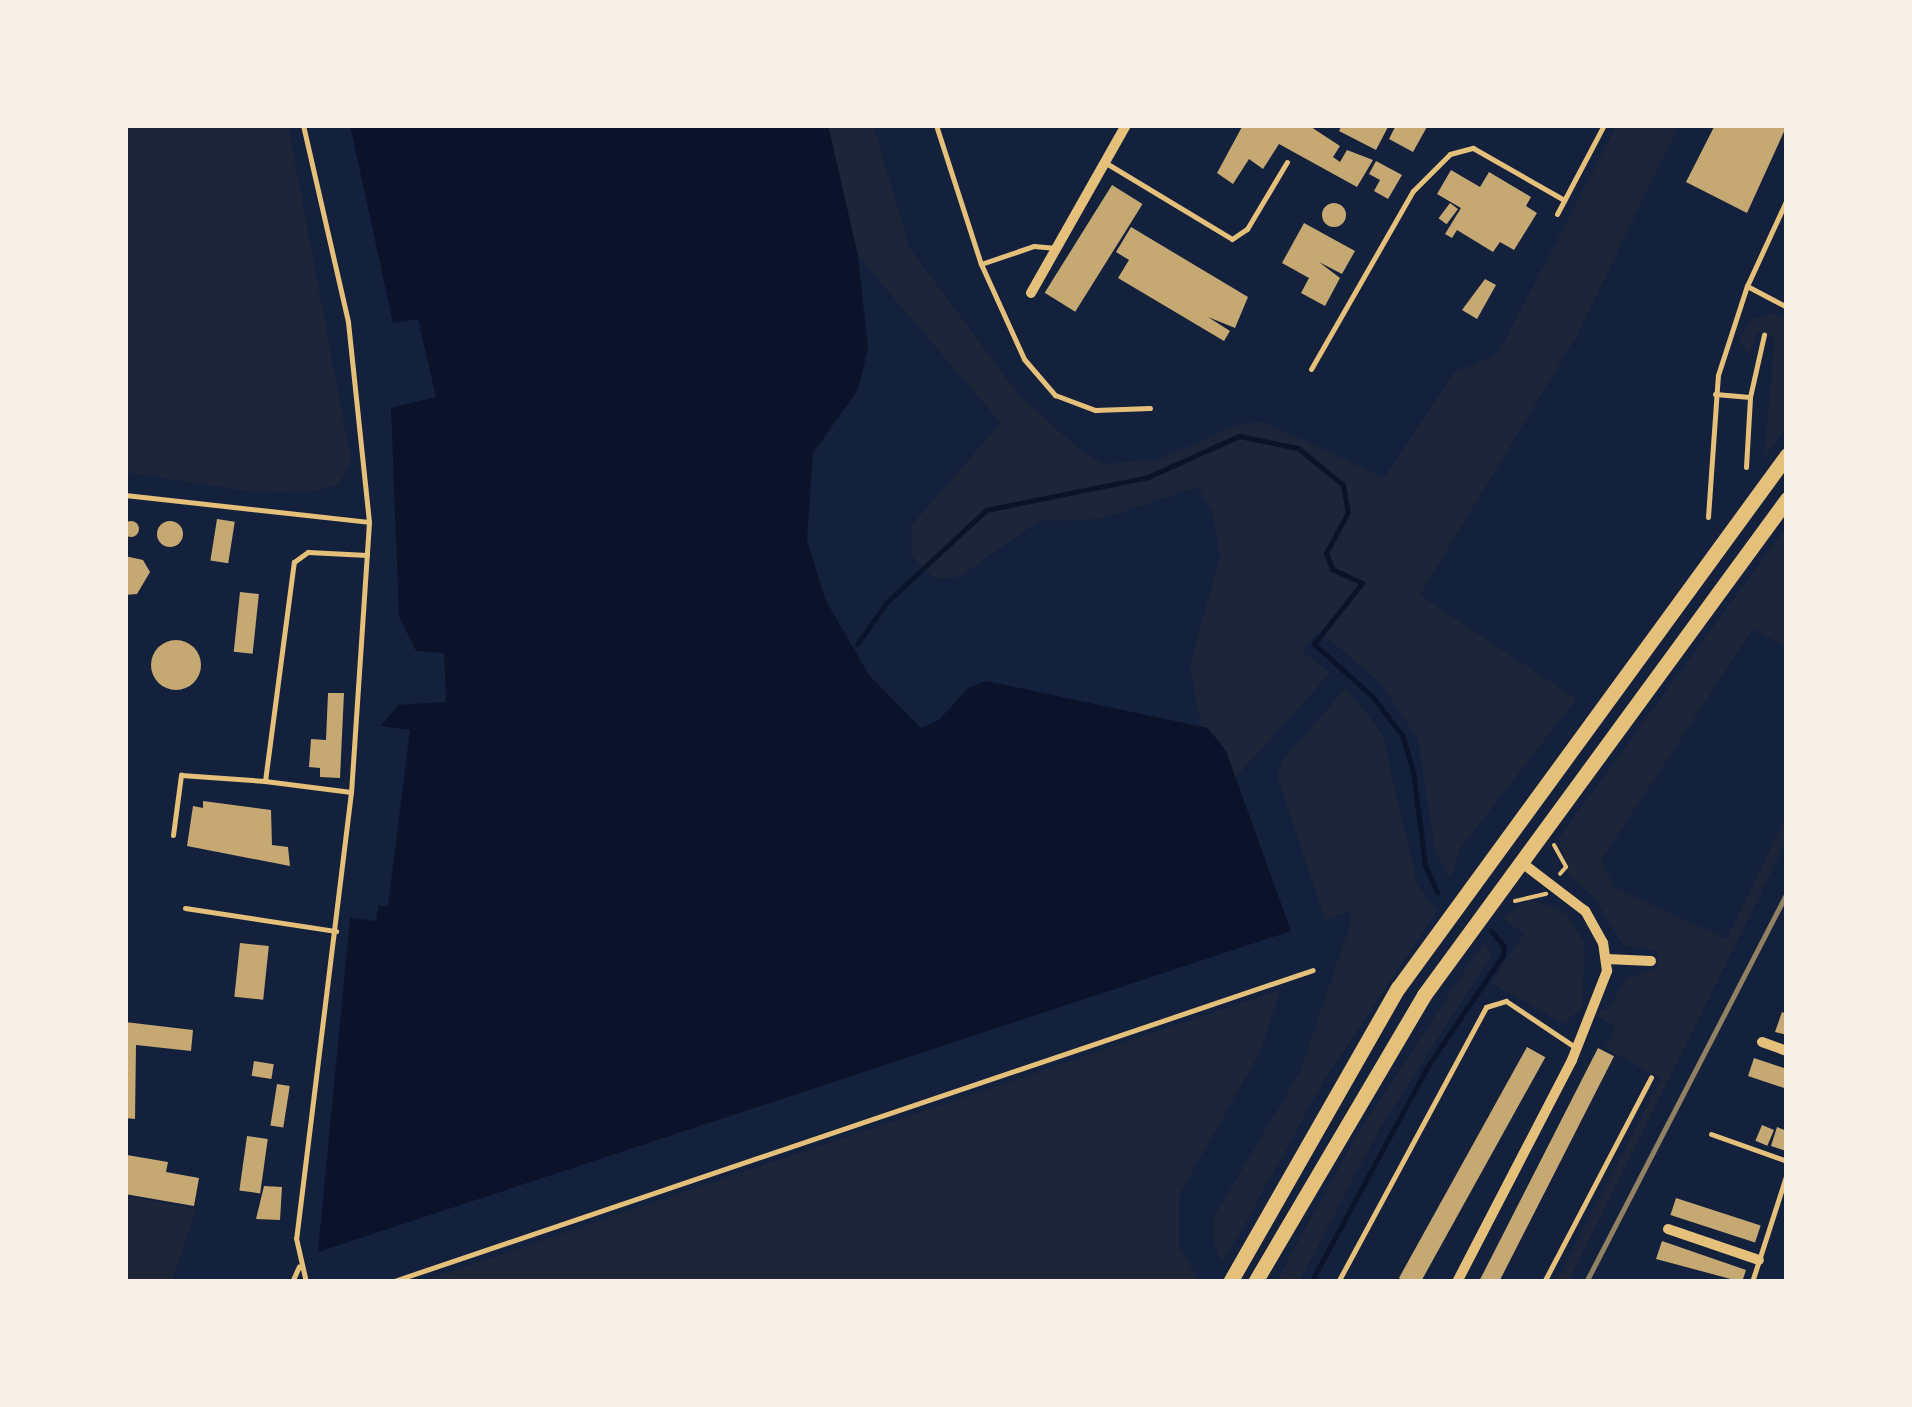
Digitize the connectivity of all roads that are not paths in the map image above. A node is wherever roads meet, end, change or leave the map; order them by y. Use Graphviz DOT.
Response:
graph roads {
  1 [pos="304,125"];
  2 [pos="936,125"];
  3 [pos="1126,125"];
  4 [pos="1604,125"];
  5 [pos="1104,161"];
  6 [pos="1287,162"];
  7 [pos="1787,199"];
  8 [pos="1564,200"];
  9 [pos="1557,214"];
  10 [pos="1776,218"];
  11 [pos="1787,223"];
  12 [pos="1056,248"];
  13 [pos="981,264"];
  14 [pos="1747,286"];
  15 [pos="1031,293"];
  16 [pos="1787,307"];
  17 [pos="1764,335"];
  18 [pos="1311,369"];
  19 [pos="1714,394"];
  20 [pos="1750,397"];
  21 [pos="1150,408"];
  22 [pos="1787,455"];
  23 [pos="1746,467"];
  24 [pos="125,495"];
  25 [pos="1787,499"];
  26 [pos="1708,517"];
  27 [pos="369,522"];
  28 [pos="367,555"];
  29 [pos="265,781"];
  30 [pos="351,792"];
  31 [pos="173,835"];
  32 [pos="1521,862"];
  33 [pos="185,908"];
  34 [pos="336,932"];
  35 [pos="1607,958"];
  36 [pos="1651,961"];
  37 [pos="1313,970"];
  38 [pos="1576,1042"];
  39 [pos="1762,1042"];
  40 [pos="1787,1052"];
  41 [pos="1651,1076"];
  42 [pos="1711,1134"];
  43 [pos="1787,1161"];
  44 [pos="1787,1173"];
  45 [pos="1668,1229"];
  46 [pos="1759,1260"];
  47 [pos="299,1266"];
  48 [pos="292,1282"];
  49 [pos="306,1282"];
  50 [pos="391,1282"];
  51 [pos="1230,1282"];
  52 [pos="1256,1282"];
  53 [pos="1338,1282"];
  54 [pos="1457,1282"];
  55 [pos="1544,1282"];
  56 [pos="1752,1282"];
  1 -- 27 [label="lane"];
  2 -- 13 [label="lane"];
  3 -- 5 [label="street"];
  4 -- 8 [label="lane"];
  5 -- 6 [label="lane"];
  5 -- 12 [label="street"];
  7 -- 10 [label="lane"];
  8 -- 9 [label="lane"];
  8 -- 18 [label="lane"];
  10 -- 11 [label="lane"];
  10 -- 14 [label="lane"];
  12 -- 13 [label="lane"];
  12 -- 15 [label="street"];
  13 -- 21 [label="lane"];
  14 -- 16 [label="lane"];
  14 -- 19 [label="lane"];
  17 -- 20 [label="lane"];
  19 -- 20 [label="lane"];
  19 -- 26 [label="lane"];
  20 -- 23 [label="lane"];
  22 -- 51 [label="main road"];
  24 -- 27 [label="lane"];
  25 -- 32 [label="main road"];
  27 -- 28 [label="lane"];
  28 -- 29 [label="lane"];
  28 -- 30 [label="lane"];
  29 -- 30 [label="lane"];
  29 -- 31 [label="lane"];
  30 -- 34 [label="lane"];
  32 -- 35 [label="street"];
  32 -- 52 [label="main road"];
  33 -- 34 [label="lane"];
  34 -- 47 [label="lane"];
  35 -- 36 [label="street"];
  35 -- 38 [label="street"];
  37 -- 50 [label="lane"];
  38 -- 53 [label="lane"];
  38 -- 54 [label="street"];
  39 -- 40 [label="street"];
  41 -- 55 [label="lane"];
  42 -- 43 [label="lane"];
  44 -- 46 [label="lane"];
  45 -- 46 [label="street"];
  46 -- 56 [label="lane"];
  47 -- 48 [label="lane"];
  47 -- 49 [label="lane"];
}
